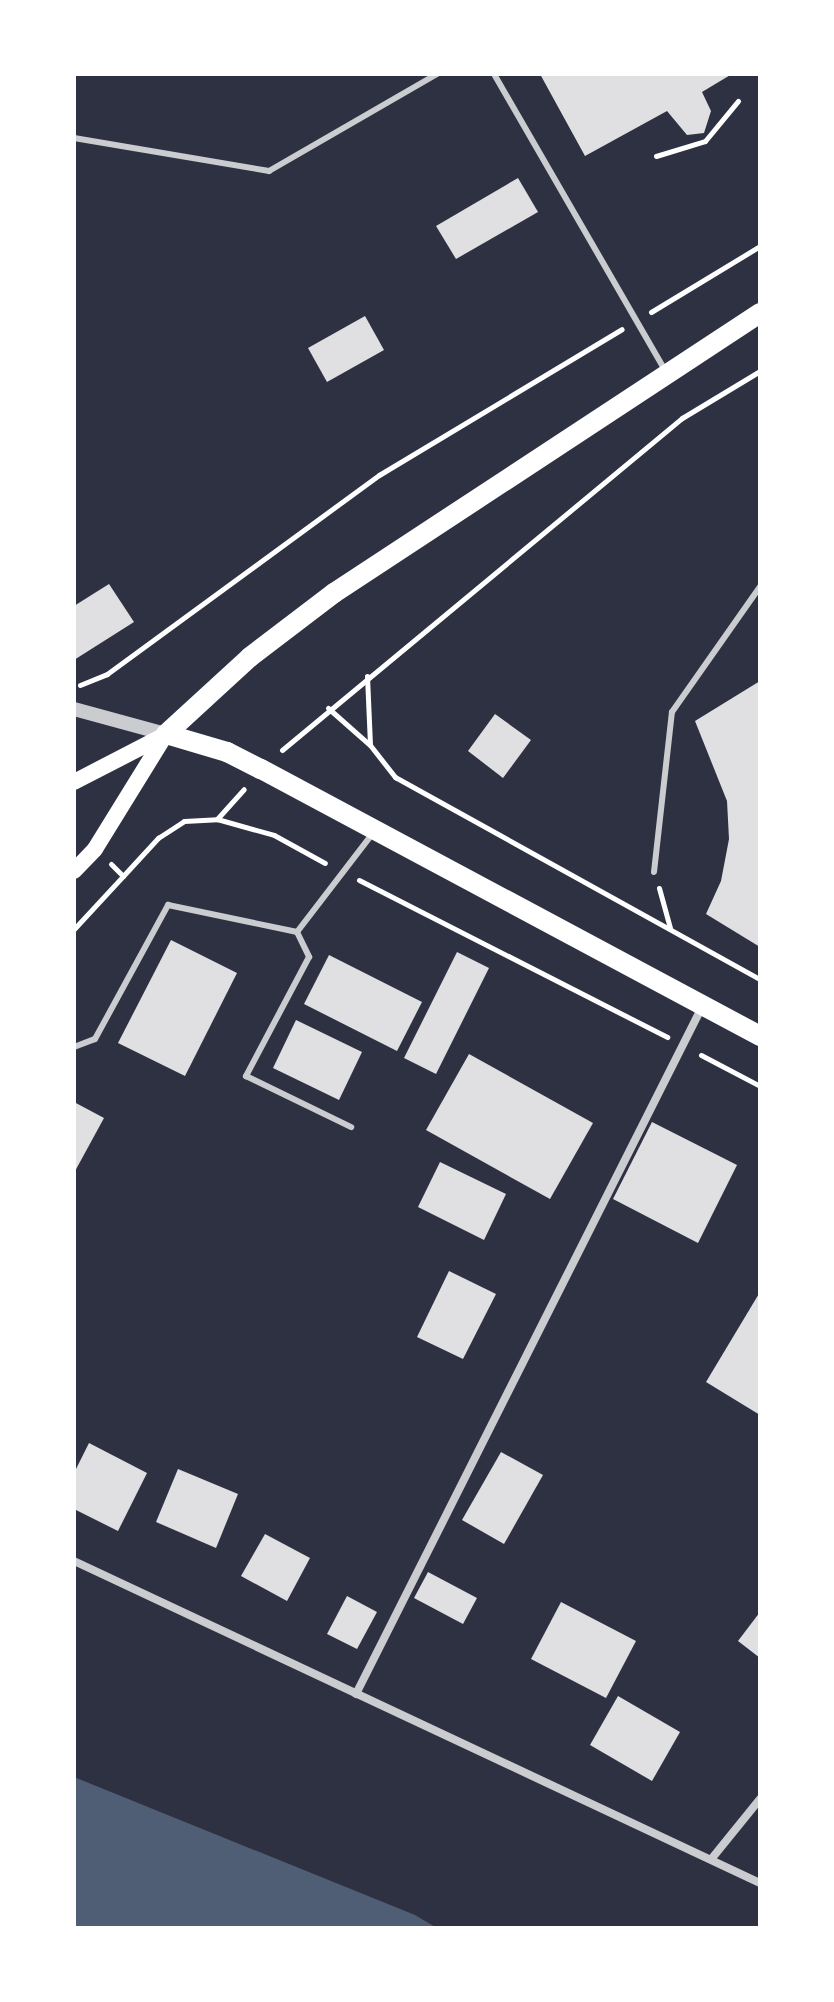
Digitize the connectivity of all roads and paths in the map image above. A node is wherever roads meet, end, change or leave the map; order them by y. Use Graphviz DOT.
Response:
graph roads {
  1 [pos="437,74"];
  2 [pos="494,74"];
  3 [pos="738,101"];
  4 [pos="74,138"];
  5 [pos="656,156"];
  6 [pos="760,246"];
  7 [pos="760,313"];
  8 [pos="634,322"];
  9 [pos="760,371"];
  10 [pos="666,372"];
  11 [pos="760,587"];
  12 [pos="367,676"];
  13 [pos="74,688"];
  14 [pos="328,708"];
  15 [pos="74,709"];
  16 [pos="166,734"];
  17 [pos="370,745"];
  18 [pos="261,769"];
  19 [pos="74,782"];
  20 [pos="217,819"];
  21 [pos="374,832"];
  22 [pos="95,849"];
  23 [pos="74,871"];
  24 [pos="341,871"];
  25 [pos="654,872"];
  26 [pos="123,876"];
  27 [pos="74,929"];
  28 [pos="671,929"];
  29 [pos="297,932"];
  30 [pos="760,979"];
  31 [pos="703,1005"];
  32 [pos="760,1036"];
  33 [pos="681,1044"];
  34 [pos="74,1047"];
  35 [pos="760,1086"];
  36 [pos="351,1127"];
  37 [pos="74,1561"];
  38 [pos="356,1694"];
  39 [pos="760,1799"];
  40 [pos="713,1857"];
  41 [pos="760,1883"];
  1 -- 4 [label="lane"];
  2 -- 8 [label="lane"];
  3 -- 5 [label="path"];
  6 -- 8 [label="path"];
  7 -- 10 [label="main road"];
  8 -- 10 [label="lane"];
  8 -- 13 [label="path"];
  9 -- 12 [label="path"];
  10 -- 16 [label="main road"];
  11 -- 25 [label="lane"];
  12 -- 14 [label="path"];
  12 -- 17 [label="path"];
  14 -- 17 [label="path"];
  14 -- 18 [label="path"];
  15 -- 16 [label="street"];
  16 -- 18 [label="main road"];
  16 -- 19 [label="main road"];
  16 -- 22 [label="main road"];
  17 -- 28 [label="path"];
  18 -- 20 [label="path"];
  18 -- 21 [label="main road"];
  20 -- 24 [label="path"];
  20 -- 26 [label="path"];
  21 -- 24 [label="lane"];
  21 -- 31 [label="main road"];
  22 -- 23 [label="main road"];
  22 -- 26 [label="path"];
  24 -- 29 [label="lane"];
  24 -- 33 [label="path"];
  25 -- 28 [label="path"];
  26 -- 27 [label="path"];
  28 -- 30 [label="path"];
  29 -- 34 [label="lane"];
  29 -- 36 [label="lane"];
  31 -- 32 [label="main road"];
  31 -- 33 [label="street"];
  33 -- 35 [label="path"];
  33 -- 38 [label="street"];
  37 -- 38 [label="street"];
  38 -- 40 [label="street"];
  39 -- 40 [label="street"];
  40 -- 41 [label="street"];
}
